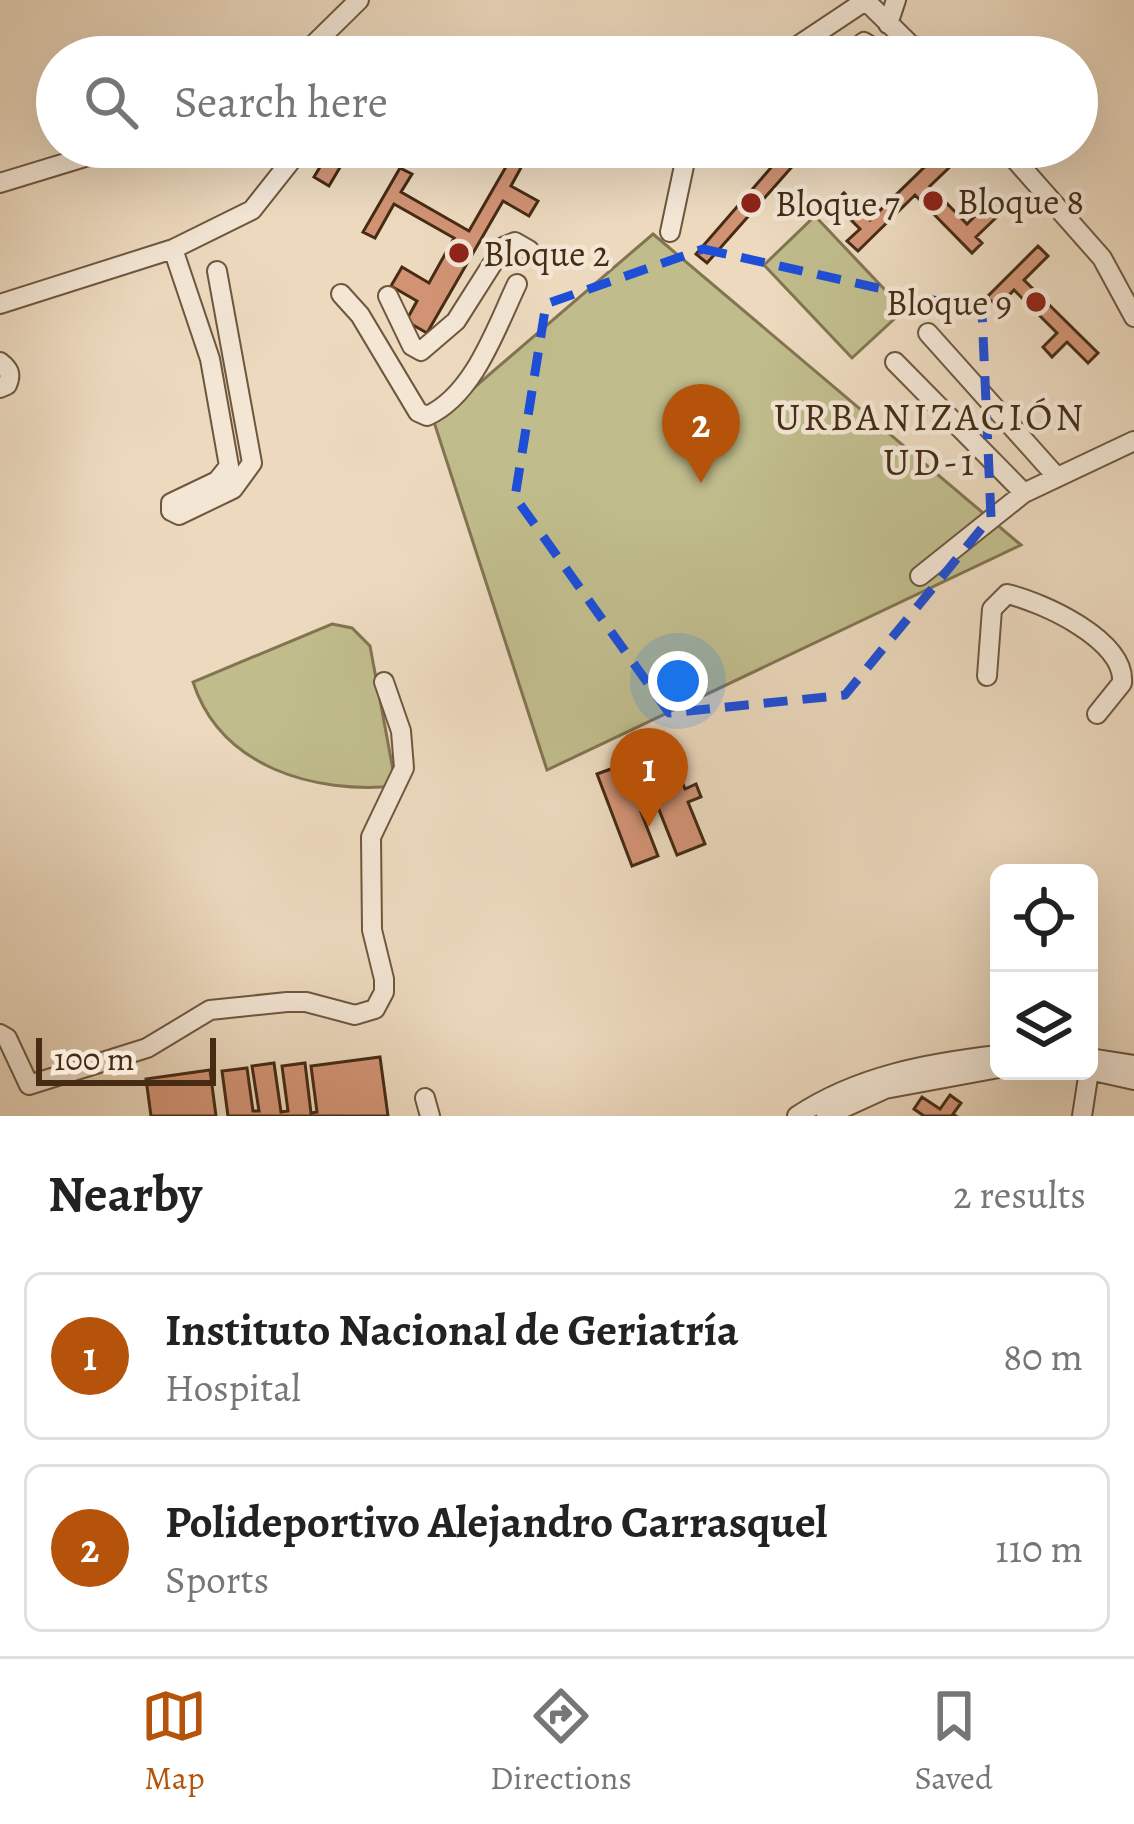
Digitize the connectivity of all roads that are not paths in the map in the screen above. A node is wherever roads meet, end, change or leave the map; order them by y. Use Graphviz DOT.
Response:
graph roads {
  1 [pos="359,0"];
  2 [pos="865,0"];
  3 [pos="896,0"];
  4 [pos="888,24"];
  5 [pos="825,28"];
  6 [pos="326,36"];
  7 [pos="813,36"];
  8 [pos="830,36"];
  9 [pos="901,36"];
  10 [pos="49,168"];
  11 [pos="285,168"];
  12 [pos="684,168"];
  13 [pos="1023,168"];
  14 [pos="0,183"];
  15 [pos="670,232"];
  16 [pos="173,250"];
  17 [pos="530,250"];
  18 [pos="217,271"];
  19 [pos="517,284"];
  20 [pos="341,294"];
  21 [pos="388,296"];
  22 [pos="0,304"];
  23 [pos="1134,316"];
  24 [pos="456,321"];
  25 [pos="928,333"];
  26 [pos="490,339"];
  27 [pos="233,355"];
  28 [pos="210,359"];
  29 [pos="0,362"];
  30 [pos="895,362"];
  31 [pos="0,388"];
  32 [pos="1134,441"];
  33 [pos="1056,476"];
  34 [pos="1024,494"];
  35 [pos="920,576"];
  36 [pos="1125,653"];
  37 [pos="987,676"];
  38 [pos="384,682"];
  39 [pos="1097,714"];
  40 [pos="0,1034"];
  41 [pos="990,1057"];
  42 [pos="1098,1065"];
  43 [pos="1134,1066"];
  44 [pos="1098,1068"];
  45 [pos="990,1070"];
  46 [pos="1087,1080"];
  47 [pos="1134,1080"];
  48 [pos="796,1116"];
  49 [pos="826,1116"];
  50 [pos="1082,1116"];
  1 -- 6 [label="street"];
  2 -- 4 [label="street"];
  2 -- 5 [label="street"];
  3 -- 4 [label="street"];
  4 -- 9 [label="street"];
  5 -- 7 [label="street"];
  5 -- 8 [label="street"];
  10 -- 14 [label="street"];
  11 -- 16 [label="street"];
  12 -- 15 [label="street"];
  13 -- 23 [label="street"];
  16 -- 22 [label="street"];
  16 -- 28 [label="street"];
  17 -- 24 [label="street"];
  18 -- 27 [label="street"];
  19 -- 26 [label="street"];
  20 -- 26 [label="street"];
  21 -- 24 [label="street"];
  24 -- 26 [label="street"];
  25 -- 33 [label="street"];
  27 -- 28 [label="street"];
  27 -- 28 [label="street"];
  29 -- 31 [label="street"];
  30 -- 34 [label="street"];
  32 -- 33 [label="street"];
  33 -- 34 [label="street"];
  34 -- 35 [label="street"];
  36 -- 37 [label="street"];
  36 -- 39 [label="street"];
  38 -- 40 [label="street"];
  41 -- 48 [label="street"];
  42 -- 43 [label="street"];
  44 -- 47 [label="street"];
  45 -- 49 [label="street"];
  46 -- 50 [label="street"];
}
